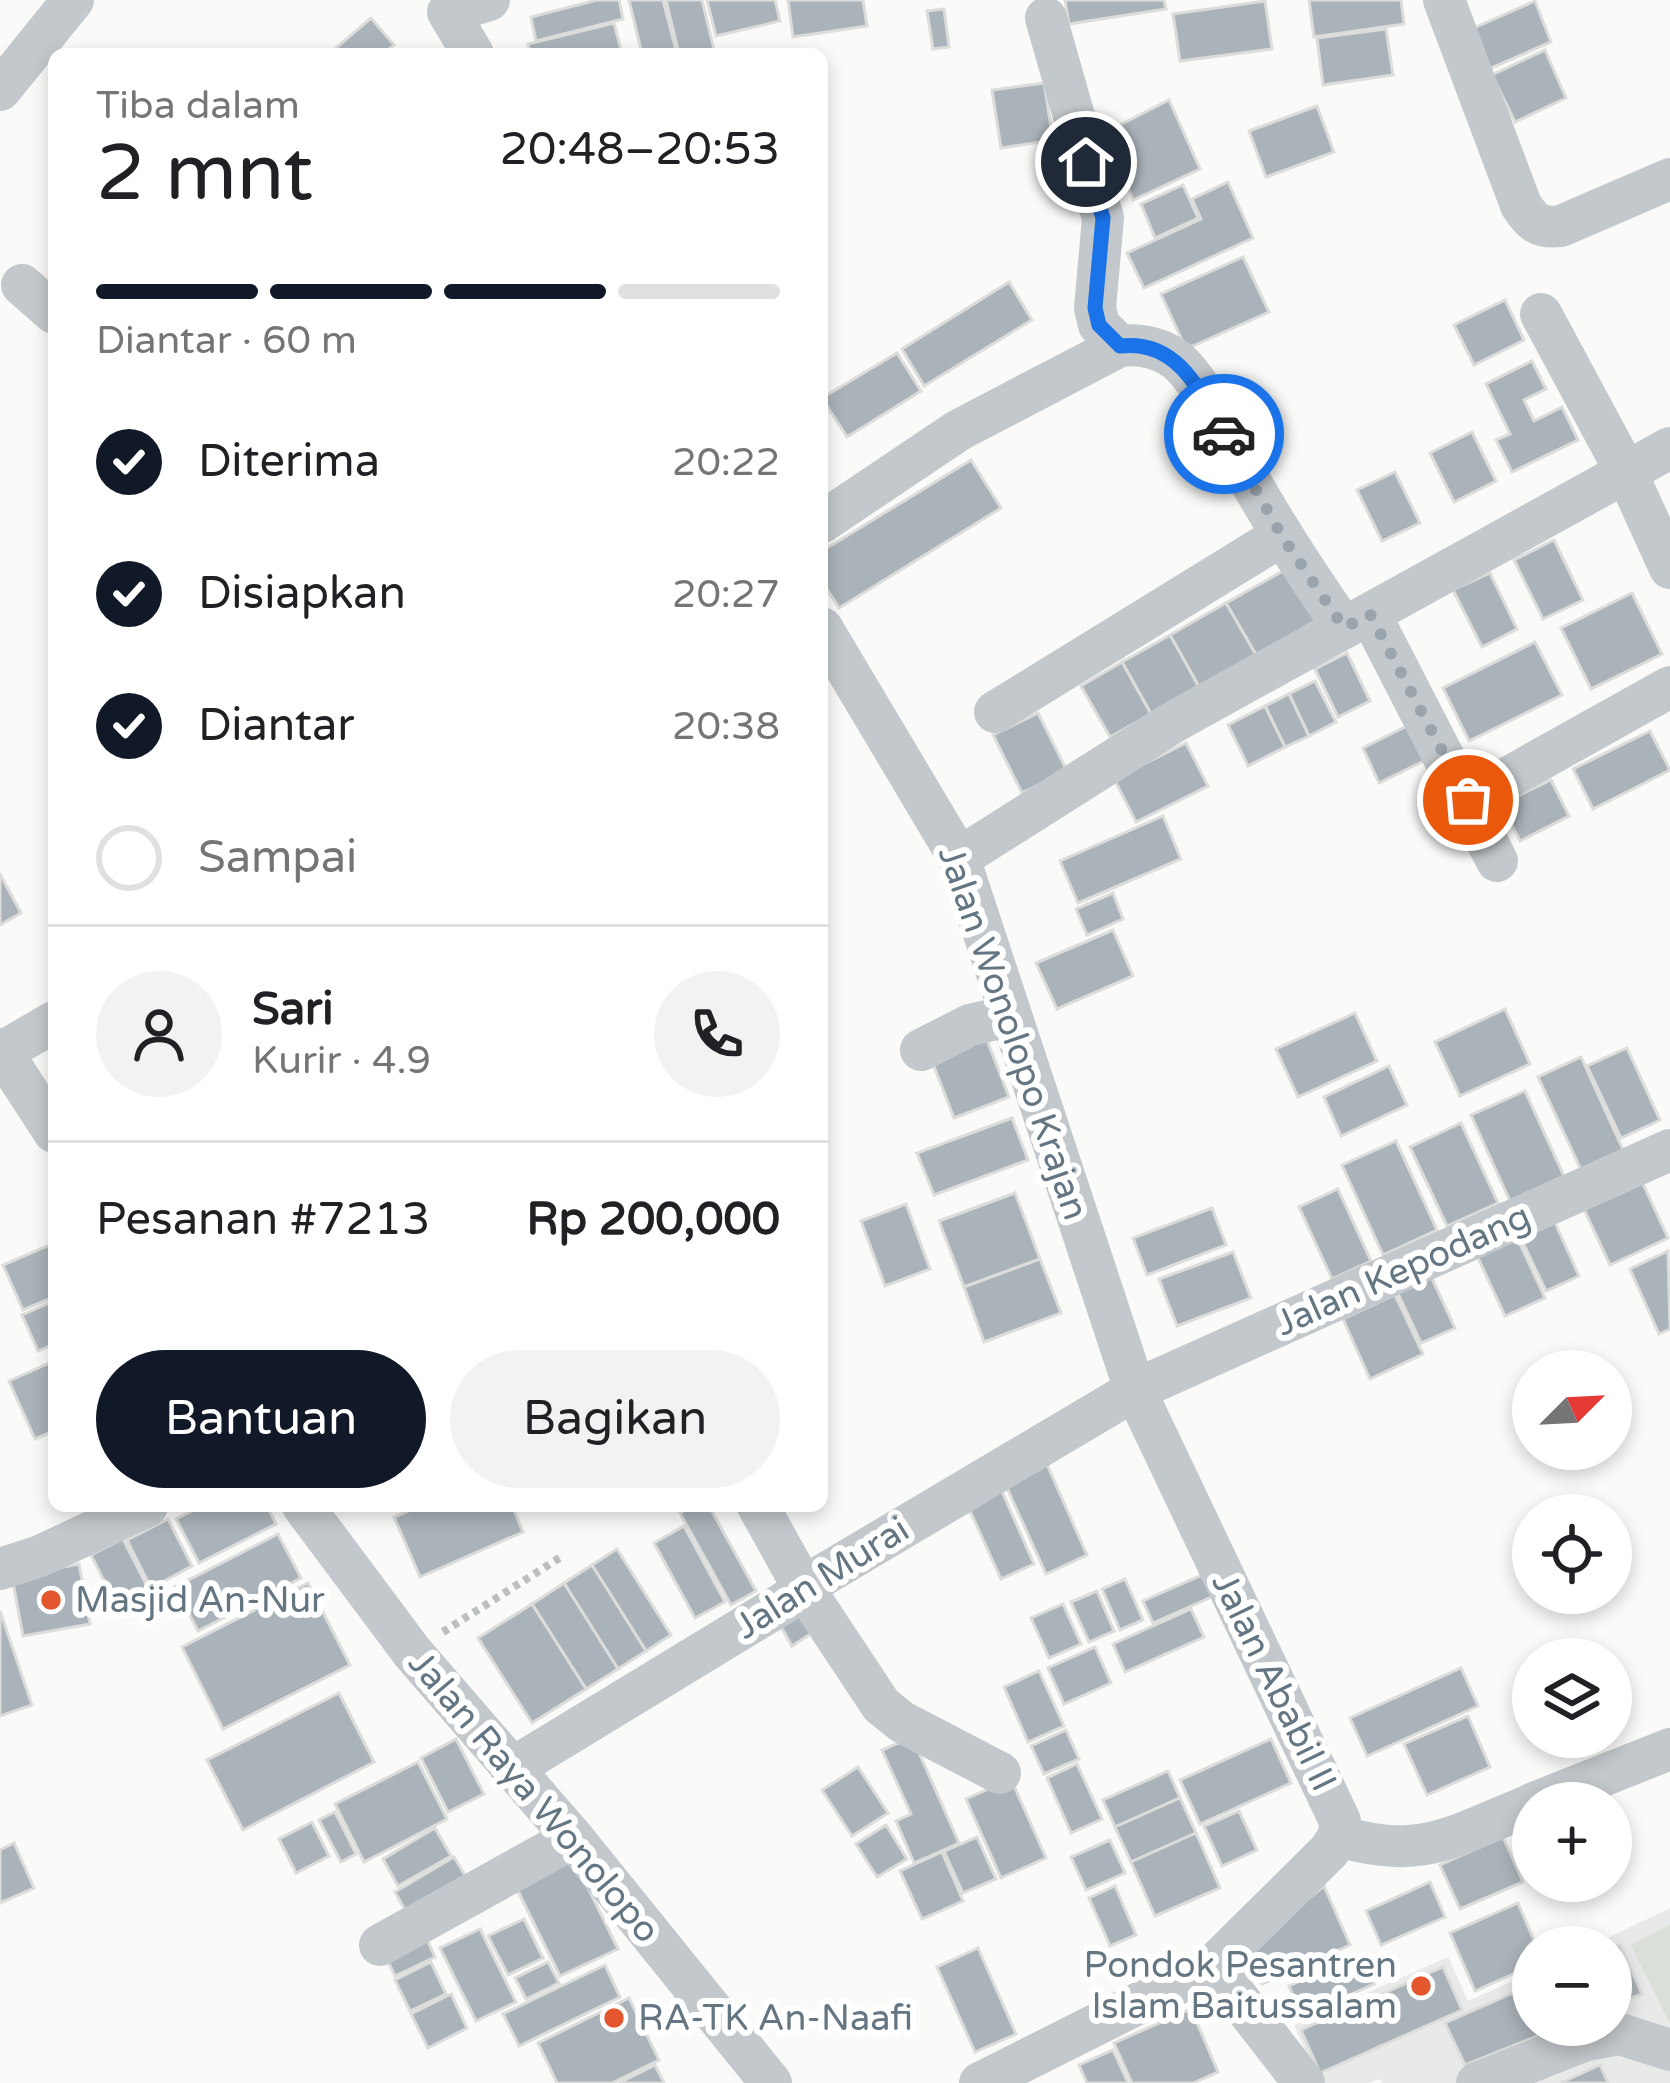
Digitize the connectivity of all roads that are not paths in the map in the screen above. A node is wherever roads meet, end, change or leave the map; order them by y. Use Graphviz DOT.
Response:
graph roads {
  1 [pos="73,0"];
  2 [pos="489,0"];
  3 [pos="1444,0"];
  4 [pos="445,6"];
  5 [pos="1046,18"];
  6 [pos="470,48"];
  7 [pos="0,90"];
  8 [pos="1670,178"];
  9 [pos="22,285"];
  10 [pos="48,308"];
  11 [pos="1541,314"];
  12 [pos="1120,346"];
  13 [pos="1670,448"];
  14 [pos="1627,474"];
  15 [pos="828,518"];
  16 [pos="1282,536"];
  17 [pos="1670,568"];
  18 [pos="1357,621"];
  19 [pos="828,638"];
  20 [pos="1670,687"];
  21 [pos="995,712"];
  22 [pos="1468,800"];
  23 [pos="959,858"];
  24 [pos="1497,860"];
  25 [pos="1009,1016"];
  26 [pos="48,1025"];
  27 [pos="921,1050"];
  28 [pos="1,1051"];
  29 [pos="48,1123"];
  30 [pos="1670,1150"];
  31 [pos="1136,1390"];
  32 [pos="135,1512"];
  33 [pos="307,1512"];
  34 [pos="761,1512"];
  35 [pos="0,1569"];
  36 [pos="803,1587"];
  37 [pos="1670,1749"];
  38 [pos="511,1769"];
  39 [pos="1000,1773"];
  40 [pos="1587,1782"];
  41 [pos="1512,1811"];
  42 [pos="1339,1836"];
  43 [pos="573,1838"];
  44 [pos="380,1945"];
  45 [pos="1214,1966"];
  46 [pos="1670,2050"];
  47 [pos="771,2083"];
  48 [pos="980,2083"];
  49 [pos="1304,2083"];
  50 [pos="1477,2083"];
  1 -- 7 [label="street"];
  2 -- 4 [label="street"];
  3 -- 8 [label="street"];
  4 -- 6 [label="street"];
  5 -- 12 [label="street"];
  9 -- 10 [label="street"];
  11 -- 14 [label="street"];
  12 -- 15 [label="street"];
  12 -- 16 [label="street"];
  13 -- 14 [label="street"];
  14 -- 17 [label="street"];
  14 -- 18 [label="street"];
  16 -- 18 [label="street"];
  16 -- 21 [label="street"];
  18 -- 22 [label="street"];
  18 -- 23 [label="street"];
  19 -- 23 [label="street, Jalan Wonolopo Krajan"];
  20 -- 22 [label="street"];
  22 -- 24 [label="street"];
  23 -- 25 [label="street, Jalan Wonolopo Krajan"];
  25 -- 27 [label="street"];
  25 -- 31 [label="street, Jalan Wonolopo Krajan"];
  26 -- 28 [label="street"];
  28 -- 29 [label="street"];
  30 -- 31 [label="street, Jalan Kepodang"];
  31 -- 36 [label="street, Jalan Murai"];
  31 -- 42 [label="street, Jalan Ababil II"];
  32 -- 35 [label="street"];
  33 -- 38 [label="street, Jalan Raya Wonolopo"];
  34 -- 36 [label="street"];
  36 -- 38 [label="street, Jalan Murai"];
  36 -- 39 [label="street"];
  37 -- 40 [label="street"];
  38 -- 43 [label="street, Jalan Raya Wonolopo"];
  41 -- 42 [label="street"];
  42 -- 45 [label="street, Jalan Ababil II"];
  43 -- 44 [label="street"];
  43 -- 47 [label="street, Jalan Raya Wonolopo"];
  45 -- 48 [label="street, Jalan Ababil II"];
  45 -- 49 [label="street"];
  46 -- 50 [label="street"];
}
